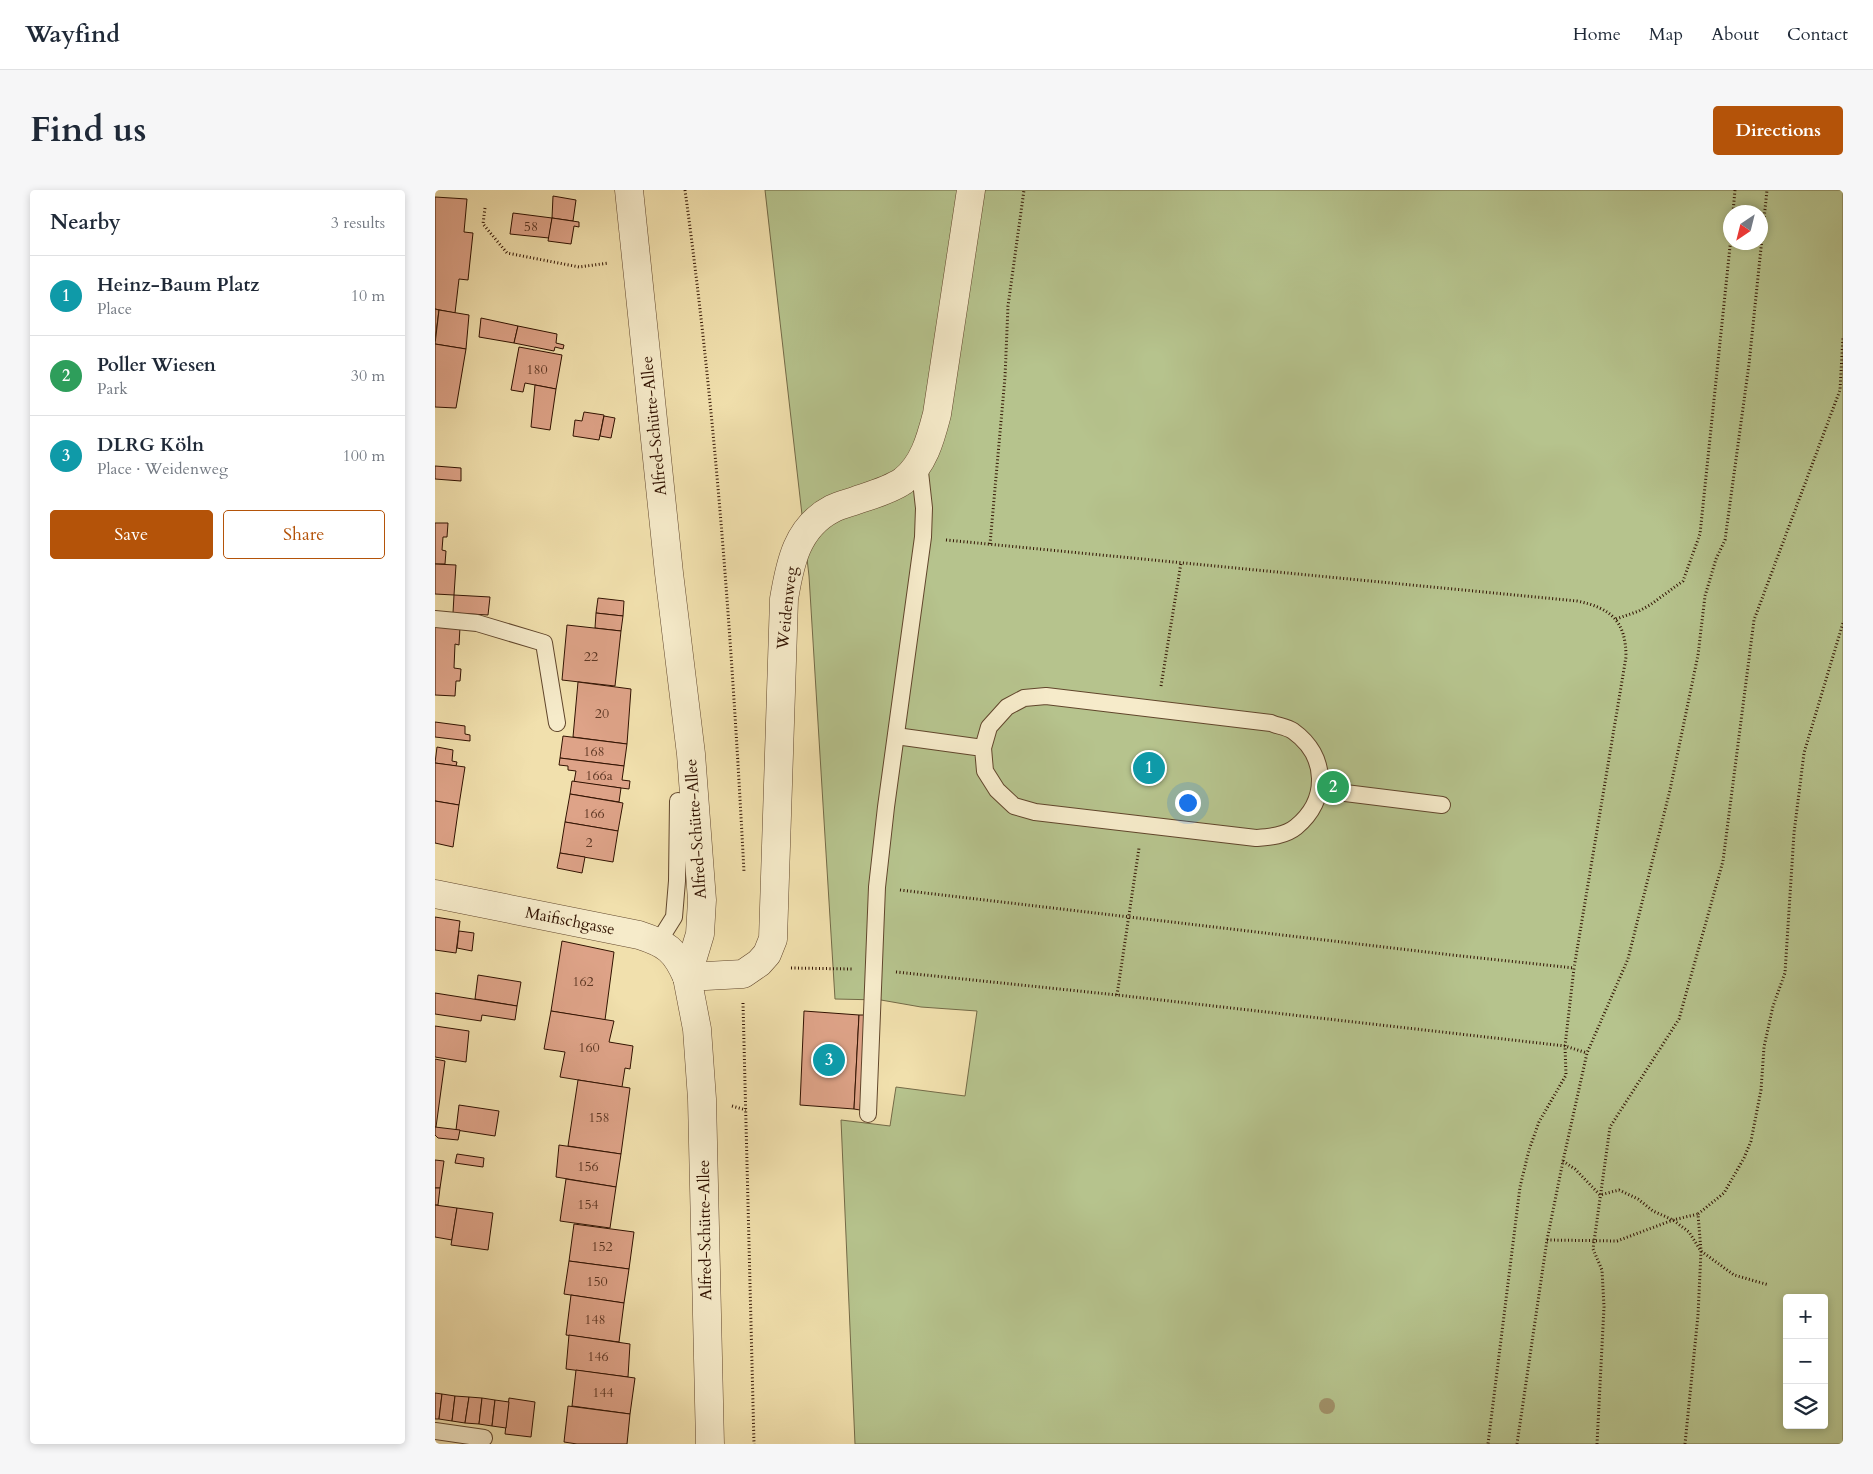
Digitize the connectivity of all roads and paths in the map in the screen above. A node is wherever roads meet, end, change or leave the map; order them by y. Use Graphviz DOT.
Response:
graph roads {
  1 [pos="685,190"];
  2 [pos="971,190"];
  3 [pos="1024,190"];
  4 [pos="1735,190"];
  5 [pos="1767,190"];
  6 [pos="631,202"];
  7 [pos="1734,205"];
  8 [pos="485,208"];
  9 [pos="1730,250"];
  10 [pos="637,259"];
  11 [pos="1843,337"];
  12 [pos="919,463"];
  13 [pos="923,537"];
  14 [pos="990,544"];
  15 [pos="1181,563"];
  16 [pos="435,619"];
  17 [pos="1616,619"];
  18 [pos="1843,623"];
  19 [pos="1157,709"];
  20 [pos="557,723"];
  21 [pos="896,736"];
  22 [pos="983,748"];
  23 [pos="1321,790"];
  24 [pos="678,801"];
  25 [pos="1442,805"];
  26 [pos="1142,825"];
  27 [pos="744,875"];
  28 [pos="877,887"];
  29 [pos="435,894"];
  30 [pos="1128,916"];
  31 [pos="659,941"];
  32 [pos="782,968"];
  33 [pos="1574,968"];
  34 [pos="874,970"];
  35 [pos="743,974"];
  36 [pos="687,977"];
  37 [pos="1117,995"];
  38 [pos="1565,1046"];
  39 [pos="1587,1053"];
  40 [pos="868,1114"];
  41 [pos="1563,1161"];
  42 [pos="1600,1195"];
  43 [pos="1698,1214"];
  44 [pos="1673,1220"];
  45 [pos="1547,1240"];
  46 [pos="1594,1240"];
  47 [pos="1701,1250"];
  48 [pos="1769,1286"];
  49 [pos="435,1431"];
  50 [pos="484,1438"];
  51 [pos="709,1444"];
  52 [pos="754,1444"];
  53 [pos="1488,1444"];
  54 [pos="1517,1444"];
  55 [pos="1597,1444"];
  56 [pos="1685,1444"];
  1 -- 27 [label="path"];
  2 -- 12 [label="street, Weidenweg"];
  3 -- 14 [label="path"];
  4 -- 7 [label="path"];
  5 -- 39 [label="path"];
  6 -- 10 [label="street, Alfred-Schütte-Allee"];
  8 -- 10 [label="path"];
  9 -- 17 [label="path"];
  10 -- 36 [label="street, Alfred-Schütte-Allee"];
  11 -- 42 [label="path"];
  12 -- 13 [label="lane"];
  12 -- 35 [label="street, Weidenweg"];
  13 -- 14 [label="path"];
  13 -- 21 [label="lane"];
  14 -- 15 [label="path"];
  15 -- 17 [label="path"];
  15 -- 19 [label="path"];
  16 -- 20 [label="lane"];
  17 -- 33 [label="path"];
  18 -- 43 [label="path"];
  19 -- 22 [label="lane"];
  19 -- 23 [label="lane"];
  21 -- 22 [label="lane"];
  21 -- 28 [label="lane"];
  22 -- 26 [label="lane"];
  23 -- 25 [label="lane"];
  23 -- 26 [label="lane"];
  24 -- 31 [label="lane"];
  26 -- 30 [label="path"];
  28 -- 30 [label="path"];
  28 -- 34 [label="lane"];
  29 -- 31 [label="street, Maifischgasse"];
  30 -- 33 [label="path"];
  30 -- 37 [label="path"];
  31 -- 36 [label="street, Maifischgasse"];
  32 -- 34 [label="path"];
  33 -- 38 [label="path"];
  34 -- 37 [label="path"];
  34 -- 40 [label="lane"];
  35 -- 36 [label="street"];
  35 -- 52 [label="path"];
  36 -- 51 [label="street, Alfred-Schütte-Allee"];
  37 -- 38 [label="path"];
  38 -- 39 [label="path"];
  38 -- 53 [label="path"];
  39 -- 41 [label="path"];
  41 -- 42 [label="path"];
  41 -- 45 [label="path"];
  42 -- 44 [label="path"];
  42 -- 46 [label="path"];
  43 -- 44 [label="path"];
  43 -- 47 [label="path"];
  44 -- 46 [label="path"];
  44 -- 47 [label="path"];
  45 -- 46 [label="path"];
  45 -- 54 [label="path"];
  46 -- 55 [label="path"];
  47 -- 48 [label="path"];
  47 -- 56 [label="path"];
  49 -- 50 [label="lane"];
}
